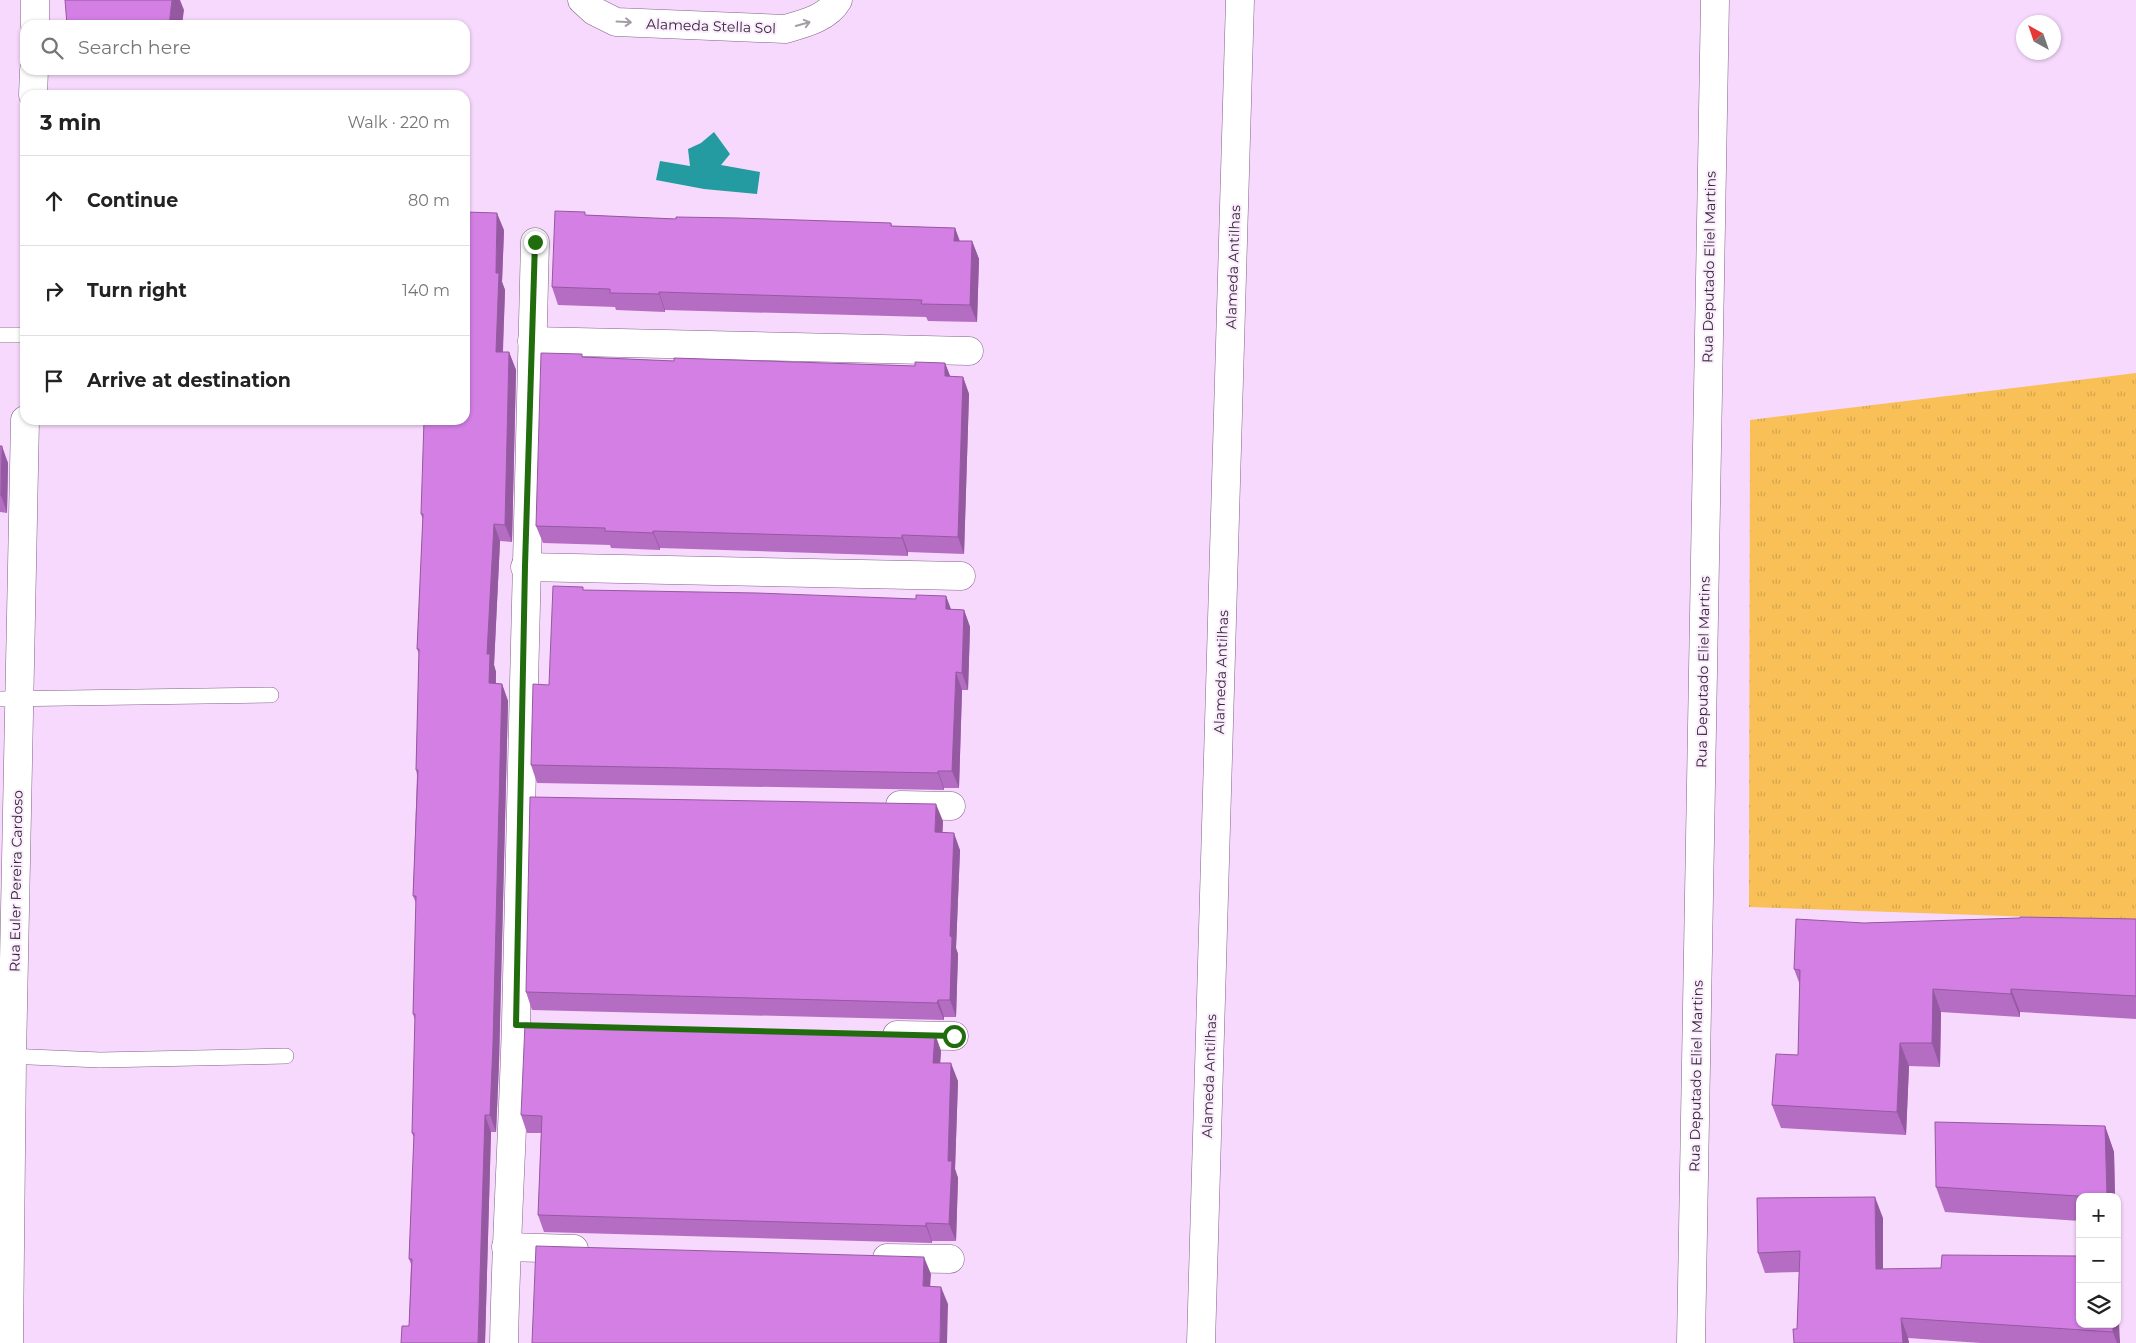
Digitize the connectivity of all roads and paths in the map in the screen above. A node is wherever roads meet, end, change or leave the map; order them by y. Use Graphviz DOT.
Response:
graph roads {
  1 [pos="35,0"];
  2 [pos="582,0"];
  3 [pos="838,0"];
  4 [pos="1240,0"];
  5 [pos="1714,0"];
  6 [pos="35,20"];
  7 [pos="34,75"];
  8 [pos="33,90"];
  9 [pos="535,242"];
  10 [pos="0,335"];
  11 [pos="20,335"];
  12 [pos="532,341"];
  13 [pos="969,351"];
  14 [pos="25,425"];
  15 [pos="525,566"];
  16 [pos="961,576"];
  17 [pos="271,695"];
  18 [pos="10,699"];
  19 [pos="521,798"];
  20 [pos="550,799"];
  21 [pos="873,804"];
  22 [pos="952,806"];
  23 [pos="516,1025"];
  24 [pos="546,1025"];
  25 [pos="874,1034"];
  26 [pos="954,1036"];
  27 [pos="6,1056"];
  28 [pos="286,1056"];
  29 [pos="506,1247"];
  30 [pos="595,1250"];
  31 [pos="861,1257"];
  32 [pos="950,1259"];
  33 [pos="9,1343"];
  34 [pos="504,1343"];
  35 [pos="1201,1343"];
  36 [pos="1691,1343"];
  1 -- 6 [label="street"];
  2 -- 3 [label="street, Alameda Stella Sol, one-way"];
  4 -- 35 [label="street, Alameda Antilhas"];
  5 -- 36 [label="street, Rua Deputado Eliel Martins"];
  7 -- 8 [label="street"];
  9 -- 12 [label="street"];
  10 -- 11 [label="lane"];
  12 -- 13 [label="street"];
  12 -- 15 [label="street"];
  14 -- 18 [label="street, Rua Euler Pereira Cardoso"];
  15 -- 16 [label="street"];
  15 -- 19 [label="street"];
  17 -- 18 [label="lane"];
  18 -- 27 [label="street, Rua Euler Pereira Cardoso"];
  19 -- 20 [label="street"];
  19 -- 23 [label="street"];
  21 -- 22 [label="street"];
  23 -- 24 [label="street"];
  23 -- 29 [label="street"];
  25 -- 26 [label="street"];
  27 -- 28 [label="lane"];
  27 -- 33 [label="street, Rua Euler Pereira Cardoso"];
  29 -- 30 [label="street"];
  29 -- 34 [label="street"];
  31 -- 32 [label="street"];
}
